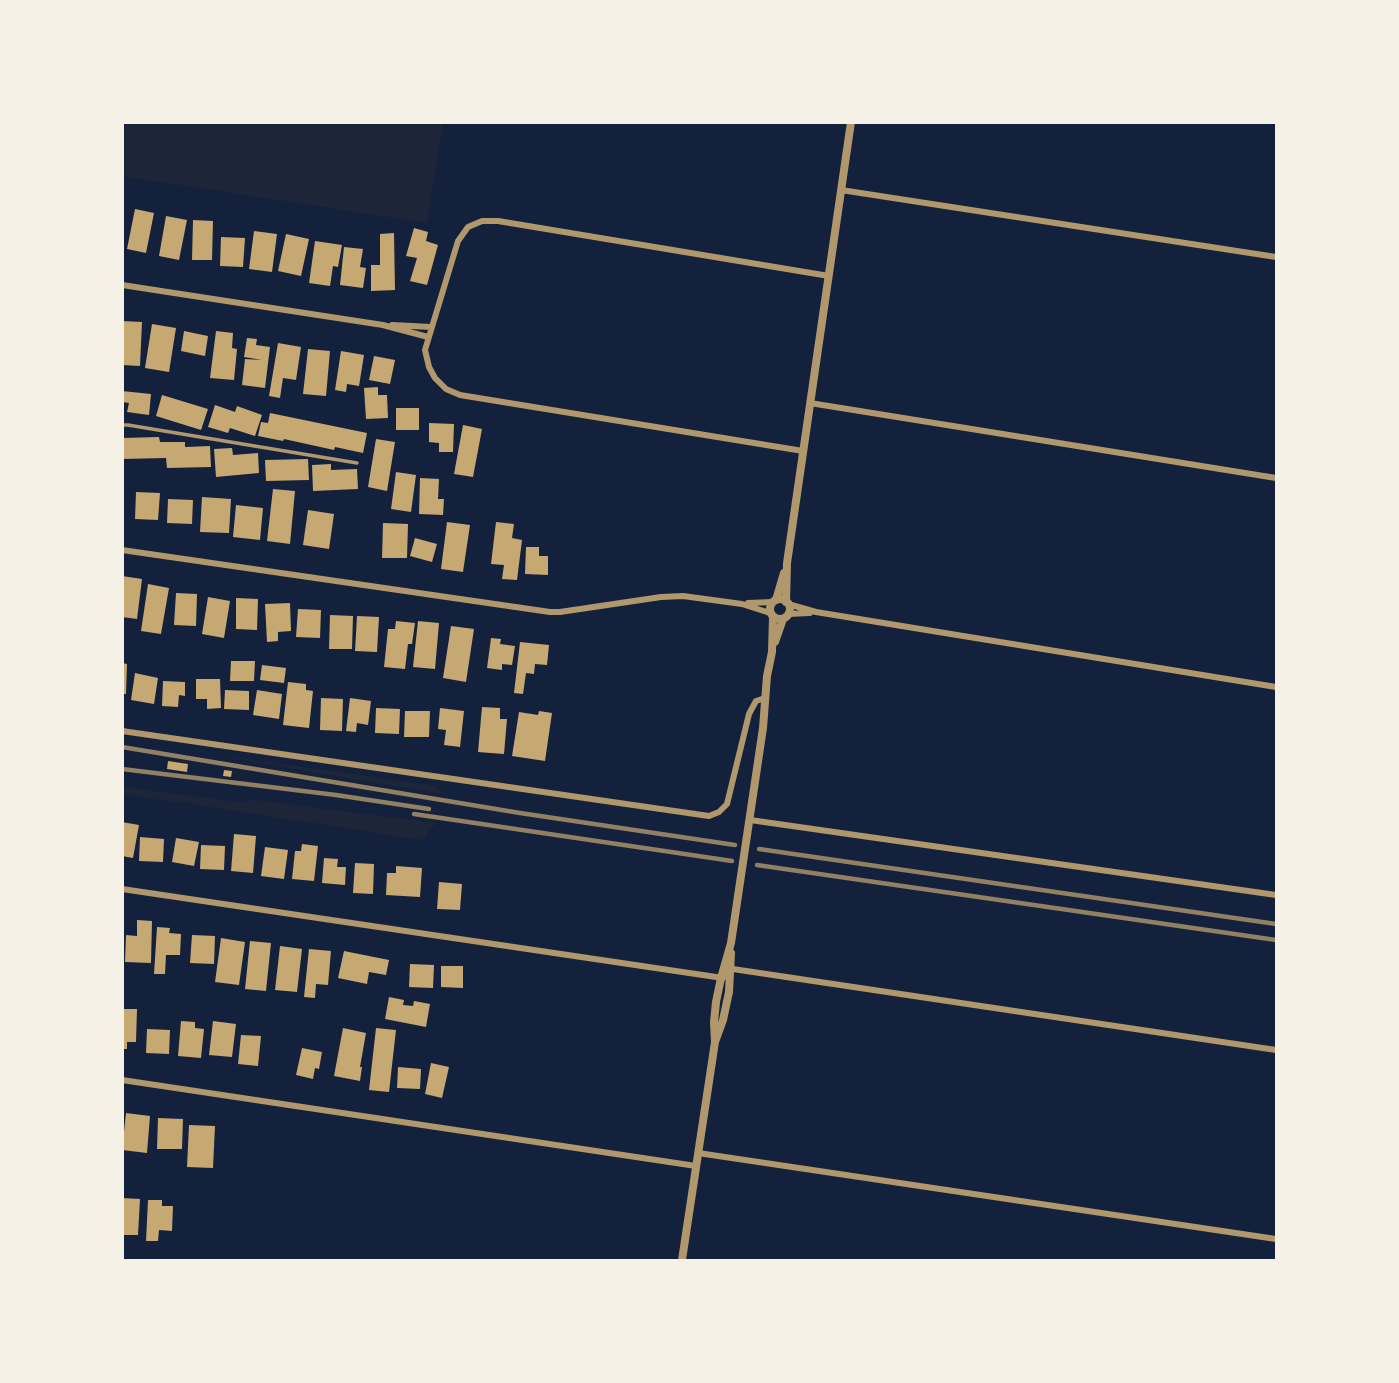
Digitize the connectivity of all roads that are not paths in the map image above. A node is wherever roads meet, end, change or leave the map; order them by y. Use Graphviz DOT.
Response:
graph roads {
  1 [pos="851,122"];
  2 [pos="841,190"];
  3 [pos="1276,257"];
  4 [pos="829,276"];
  5 [pos="122,285"];
  6 [pos="383,325"];
  7 [pos="431,327"];
  8 [pos="428,337"];
  9 [pos="810,403"];
  10 [pos="122,425"];
  11 [pos="803,451"];
  12 [pos="357,463"];
  13 [pos="1276,478"];
  14 [pos="122,550"];
  15 [pos="787,563"];
  16 [pos="774,601"];
  17 [pos="787,603"];
  18 [pos="742,604"];
  19 [pos="816,612"];
  20 [pos="772,615"];
  21 [pos="786,616"];
  22 [pos="772,652"];
  23 [pos="1276,687"];
  24 [pos="765,698"];
  25 [pos="122,731"];
  26 [pos="750,820"];
  27 [pos="122,889"];
  28 [pos="1276,895"];
  29 [pos="727,969"];
  30 [pos="726,978"];
  31 [pos="1276,1049"];
  32 [pos="122,1080"];
  33 [pos="698,1153"];
  34 [pos="696,1166"];
  35 [pos="1276,1239"];
  36 [pos="682,1261"];
  1 -- 2 [label="street"];
  2 -- 3 [label="street"];
  2 -- 4 [label="street"];
  4 -- 7 [label="street"];
  4 -- 9 [label="street"];
  5 -- 6 [label="street"];
  6 -- 7 [label="street"];
  6 -- 8 [label="street"];
  7 -- 8 [label="street"];
  8 -- 11 [label="street"];
  9 -- 11 [label="street"];
  9 -- 13 [label="street"];
  10 -- 12 [label="lane"];
  11 -- 15 [label="street"];
  14 -- 18 [label="street"];
  15 -- 16 [label="street"];
  15 -- 17 [label="street"];
  16 -- 17 [label="street"];
  16 -- 18 [label="street"];
  16 -- 20 [label="street"];
  17 -- 19 [label="street"];
  17 -- 21 [label="street"];
  18 -- 20 [label="street"];
  19 -- 21 [label="street"];
  19 -- 23 [label="street"];
  20 -- 21 [label="street"];
  20 -- 22 [label="street"];
  21 -- 22 [label="street"];
  22 -- 24 [label="street"];
  24 -- 25 [label="street"];
  24 -- 26 [label="street"];
  26 -- 28 [label="street"];
  26 -- 29 [label="street"];
  27 -- 30 [label="street"];
  29 -- 30 [label="street"];
  29 -- 31 [label="street"];
  30 -- 33 [label="street"];
  32 -- 34 [label="street"];
  33 -- 34 [label="street"];
  33 -- 35 [label="street"];
  34 -- 36 [label="street"];
}
